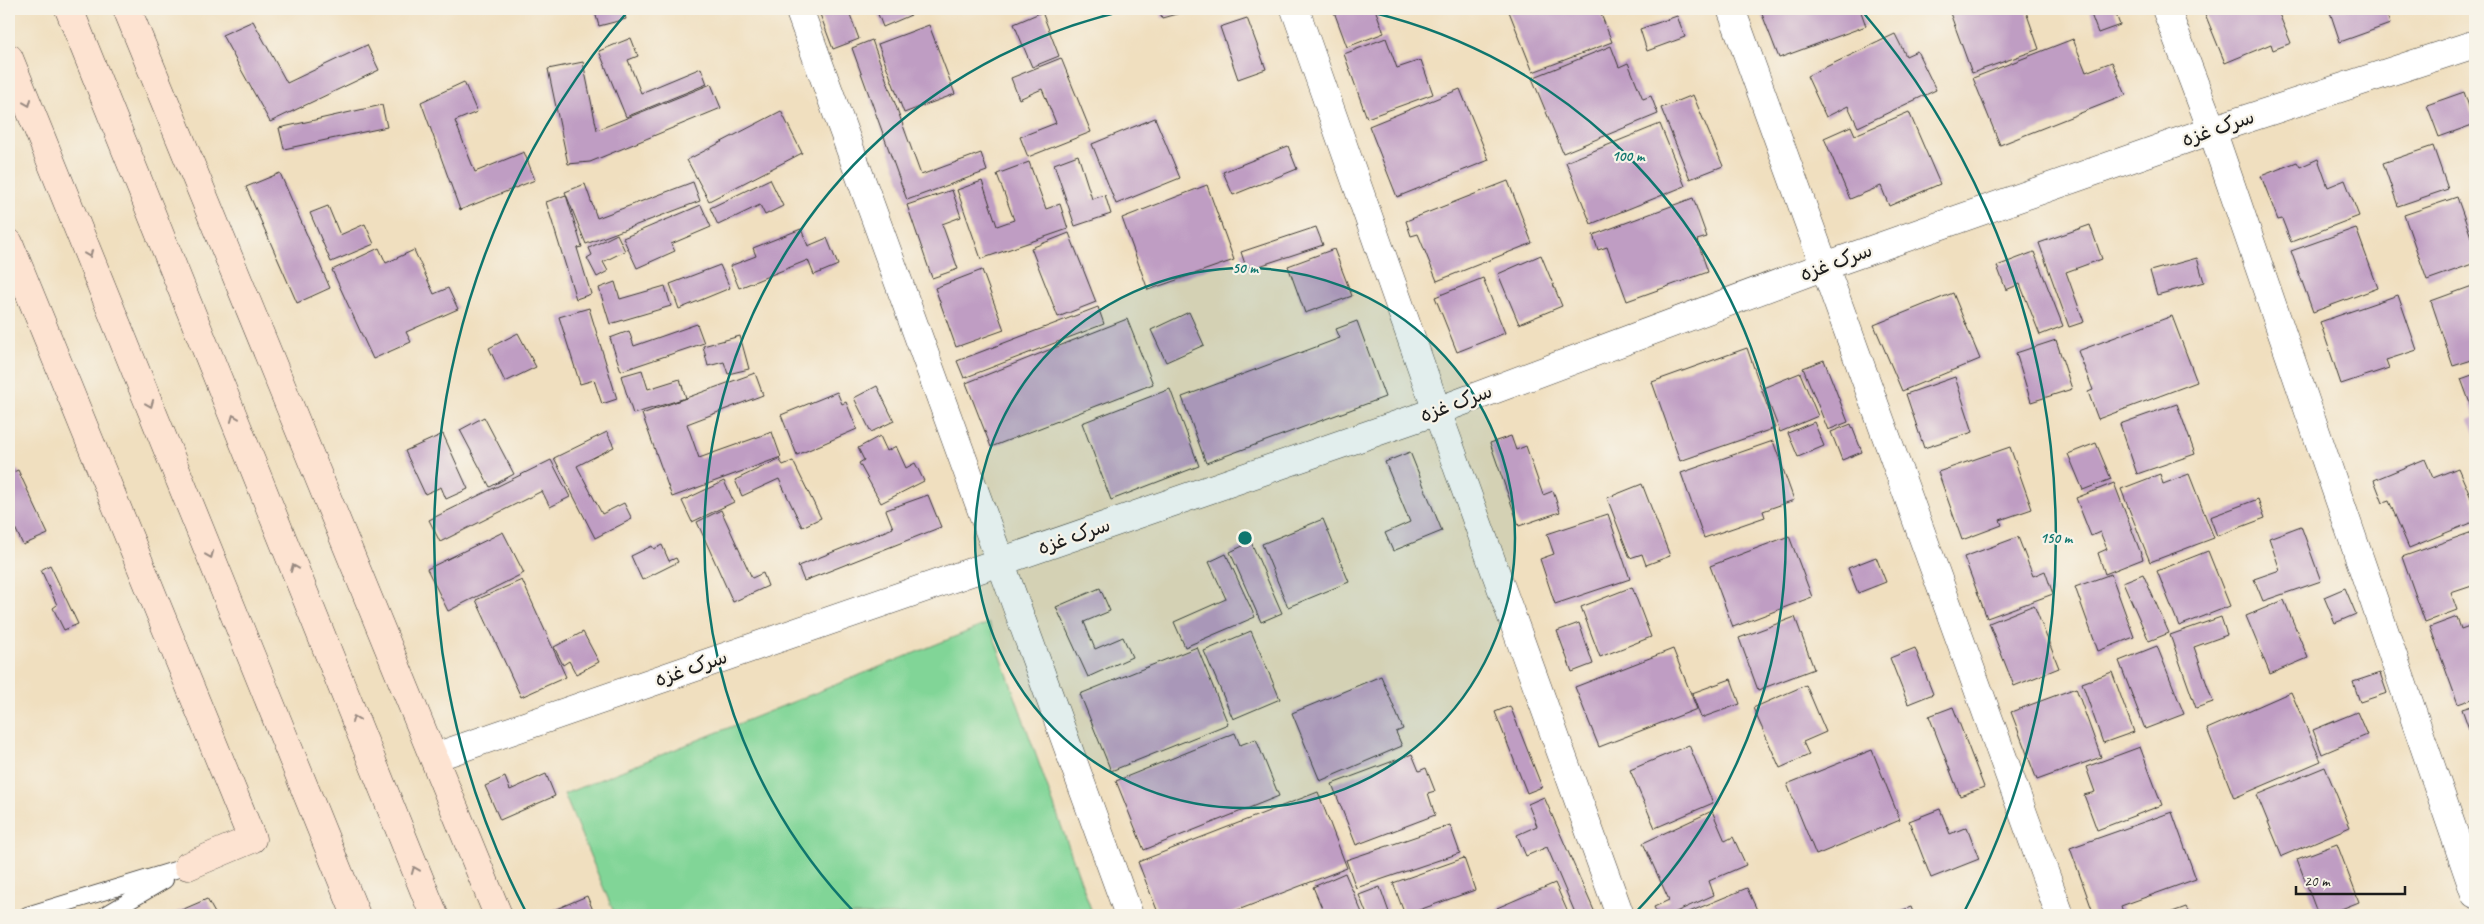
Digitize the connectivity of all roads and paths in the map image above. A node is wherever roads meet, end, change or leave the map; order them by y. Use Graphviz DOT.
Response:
graph roads {
  1 [pos="70,9"];
  2 [pos="127,9"];
  3 [pos="799,9"];
  4 [pos="1295,9"];
  5 [pos="1730,9"];
  6 [pos="2166,9"];
  7 [pos="2475,44"];
  8 [pos="9,58"];
  9 [pos="2212,130"];
  10 [pos="9,243"];
  11 [pos="1825,266"];
  12 [pos="1437,411"];
  13 [pos="1001,561"];
  14 [pos="435,757"];
  15 [pos="188,866"];
  16 [pos="2475,894"];
  17 [pos="27,915"];
  18 [pos="105,915"];
  19 [pos="356,915"];
  20 [pos="434,915"];
  21 [pos="498,915"];
  22 [pos="1129,915"];
  23 [pos="1620,915"];
  24 [pos="2060,915"];
  20 -- 1 [label="main road, one-way"];
  2 -- 14 [label="main road"];
  3 -- 13 [label="street"];
  4 -- 12 [label="street"];
  5 -- 11 [label="street"];
  6 -- 9 [label="street"];
  7 -- 9 [label="street, سرک غزه"];
  8 -- 19 [label="main road, one-way"];
  9 -- 11 [label="street, سرک غزه"];
  9 -- 16 [label="street"];
  10 -- 15 [label="main road"];
  11 -- 12 [label="street, سرک غزه"];
  11 -- 24 [label="street"];
  12 -- 13 [label="street, سرک غزه"];
  12 -- 23 [label="street"];
  13 -- 14 [label="street, سرک غزه"];
  13 -- 22 [label="street"];
  14 -- 21 [label="main road"];
  15 -- 17 [label="lane"];
  15 -- 18 [label="lane"];
}
